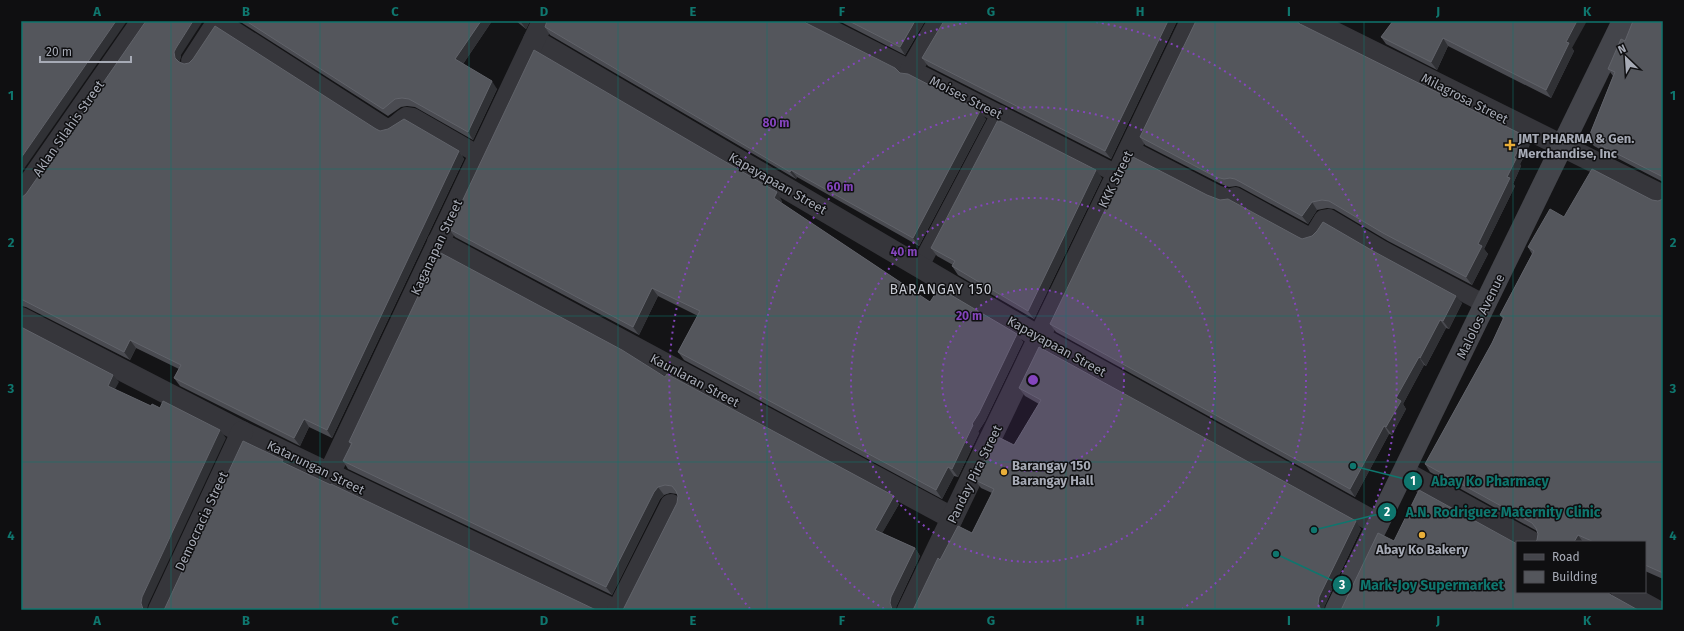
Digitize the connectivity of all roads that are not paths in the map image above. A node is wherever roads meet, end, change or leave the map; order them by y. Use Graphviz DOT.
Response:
graph roads {
  1 [pos="142,21"];
  2 [pos="216,21"];
  3 [pos="220,21"];
  4 [pos="816,21"];
  5 [pos="938,21"];
  6 [pos="1191,21"];
  7 [pos="1311,21"];
  8 [pos="1623,21"];
  9 [pos="538,31"];
  10 [pos="190,61"];
  11 [pos="911,70"];
  12 [pos="1000,114"];
  13 [pos="1562,146"];
  14 [pos="1130,149"];
  15 [pos="479,154"];
  16 [pos="1117,174"];
  17 [pos="21,195"];
  18 [pos="1663,196"];
  19 [pos="438,242"];
  20 [pos="920,266"];
  21 [pos="1485,304"];
  22 [pos="21,318"];
  23 [pos="1039,337"];
  24 [pos="242,432"];
  25 [pos="1404,472"];
  26 [pos="330,474"];
  27 [pos="671,505"];
  28 [pos="952,518"];
  29 [pos="1378,524"];
  30 [pos="1529,541"];
  31 [pos="1624,593"];
  32 [pos="1340,609"];
  33 [pos="159,610"];
  34 [pos="614,610"];
  35 [pos="618,610"];
  36 [pos="908,610"];
  37 [pos="1654,610"];
  1 -- 17 [label="street, Aklan Silahis Street"];
  2 -- 10 [label="lane"];
  3 -- 15 [label="lane"];
  4 -- 11 [label="lane, Moises Street"];
  5 -- 11 [label="street"];
  6 -- 14 [label="street, KKK Street"];
  7 -- 13 [label="street, Milagrosa Street"];
  8 -- 13 [label="street, Malolos Avenue"];
  9 -- 15 [label="street, Kaganapan Street"];
  9 -- 20 [label="street, Kapayapaan Street"];
  11 -- 12 [label="lane, Moises Street"];
  12 -- 16 [label="lane, Moises Street"];
  12 -- 20 [label="lane"];
  13 -- 18 [label="street, Milagrosa Street"];
  13 -- 21 [label="street, Malolos Avenue"];
  14 -- 16 [label="street, KKK Street"];
  14 -- 21 [label="lane"];
  15 -- 19 [label="street, Kaganapan Street"];
  16 -- 23 [label="street, KKK Street"];
  19 -- 26 [label="street, Kaganapan Street"];
  19 -- 28 [label="street, Kaunlaran Street"];
  20 -- 23 [label="street, Kapayapaan Street"];
  21 -- 25 [label="street, Malolos Avenue"];
  22 -- 24 [label="street, Katarungan Street"];
  23 -- 28 [label="street, Panday Pira Street"];
  23 -- 29 [label="street, Kapayapaan Street"];
  24 -- 26 [label="street, Katarungan Street"];
  24 -- 33 [label="street, Democracia Street"];
  25 -- 29 [label="street, Malolos Avenue"];
  25 -- 30 [label="street"];
  26 -- 34 [label="street, Katarungan Street"];
  27 -- 35 [label="street"];
  28 -- 36 [label="street, Panday Pira Street"];
  29 -- 32 [label="street, Malolos Avenue"];
  31 -- 37 [label="street"];
}
